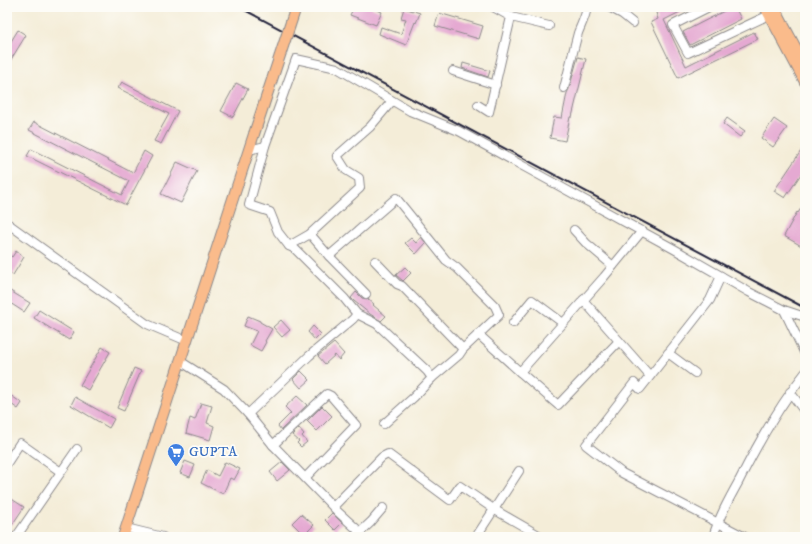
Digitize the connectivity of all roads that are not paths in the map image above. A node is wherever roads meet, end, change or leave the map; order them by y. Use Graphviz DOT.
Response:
graph roads {
  1 [pos="296,7"];
  2 [pos="493,7"];
  3 [pos="587,7"];
  4 [pos="609,7"];
  5 [pos="709,7"];
  6 [pos="769,10"];
  7 [pos="510,17"];
  8 [pos="633,23"];
  9 [pos="549,26"];
  10 [pos="805,66"];
  11 [pos="453,71"];
  12 [pos="805,82"];
  13 [pos="496,85"];
  14 [pos="564,88"];
  15 [pos="392,101"];
  16 [pos="478,106"];
  17 [pos="265,146"];
  18 [pos="249,150"];
  19 [pos="7,223"];
  20 [pos="574,230"];
  21 [pos="642,231"];
  22 [pos="310,234"];
  23 [pos="289,246"];
  24 [pos="329,256"];
  25 [pos="375,261"];
  26 [pos="613,266"];
  27 [pos="722,276"];
  28 [pos="366,294"];
  29 [pos="583,300"];
  30 [pos="784,310"];
  31 [pos="357,314"];
  32 [pos="805,317"];
  33 [pos="513,323"];
  34 [pos="563,324"];
  35 [pos="478,334"];
  36 [pos="187,341"];
  37 [pos="619,341"];
  38 [pos="463,349"];
  39 [pos="668,353"];
  40 [pos="805,354"];
  41 [pos="180,361"];
  42 [pos="520,372"];
  43 [pos="695,373"];
  44 [pos="805,373"];
  45 [pos="650,376"];
  46 [pos="432,378"];
  47 [pos="790,392"];
  48 [pos="805,412"];
  49 [pos="248,414"];
  50 [pos="384,424"];
  51 [pos="273,445"];
  52 [pos="77,449"];
  53 [pos="7,463"];
  54 [pos="519,471"];
  55 [pos="61,472"];
  56 [pos="306,477"];
  57 [pos="334,506"];
  58 [pos="384,508"];
  59 [pos="495,510"];
  60 [pos="718,522"];
  61 [pos="124,532"];
  62 [pos="358,534"];
  63 [pos="16,537"];
  64 [pos="163,537"];
  65 [pos="476,537"];
  66 [pos="542,537"];
  67 [pos="713,537"];
  68 [pos="745,537"];
  1 -- 18 [label="main road, bridge"];
  2 -- 7 [label="street"];
  3 -- 14 [label="street"];
  4 -- 8 [label="street"];
  5 -- 6 [label="street"];
  6 -- 10 [label="main road"];
  6 -- 12 [label="main road"];
  7 -- 9 [label="street"];
  7 -- 13 [label="street"];
  11 -- 13 [label="street"];
  13 -- 16 [label="street"];
  15 -- 17 [label="street"];
  15 -- 21 [label="street"];
  15 -- 22 [label="street"];
  17 -- 18 [label="street"];
  17 -- 23 [label="street"];
  18 -- 36 [label="main road"];
  19 -- 36 [label="street"];
  20 -- 26 [label="street"];
  21 -- 26 [label="street"];
  21 -- 27 [label="street"];
  22 -- 23 [label="street"];
  22 -- 24 [label="street"];
  23 -- 31 [label="street"];
  24 -- 28 [label="street"];
  24 -- 35 [label="street"];
  25 -- 38 [label="street"];
  26 -- 29 [label="street"];
  27 -- 30 [label="street"];
  27 -- 39 [label="street"];
  29 -- 34 [label="street"];
  29 -- 37 [label="street"];
  30 -- 32 [label="street"];
  30 -- 40 [label="street"];
  31 -- 46 [label="street"];
  31 -- 49 [label="street"];
  33 -- 34 [label="street"];
  34 -- 42 [label="street"];
  35 -- 38 [label="street"];
  35 -- 42 [label="street"];
  36 -- 41 [label="main road"];
  37 -- 42 [label="street"];
  37 -- 45 [label="street"];
  38 -- 46 [label="street"];
  39 -- 43 [label="street"];
  39 -- 45 [label="street"];
  41 -- 49 [label="street"];
  41 -- 61 [label="main road"];
  44 -- 47 [label="street"];
  45 -- 60 [label="street"];
  46 -- 50 [label="street"];
  47 -- 48 [label="street"];
  47 -- 60 [label="street"];
  49 -- 51 [label="street"];
  51 -- 56 [label="street"];
  51 -- 56 [label="street"];
  52 -- 55 [label="street"];
  53 -- 55 [label="street"];
  54 -- 59 [label="street"];
  55 -- 63 [label="street"];
  56 -- 57 [label="street"];
  57 -- 59 [label="street"];
  57 -- 62 [label="street"];
  58 -- 62 [label="street"];
  59 -- 65 [label="street"];
  59 -- 66 [label="street"];
  60 -- 67 [label="street"];
  60 -- 68 [label="street"];
  61 -- 64 [label="street"];
}
